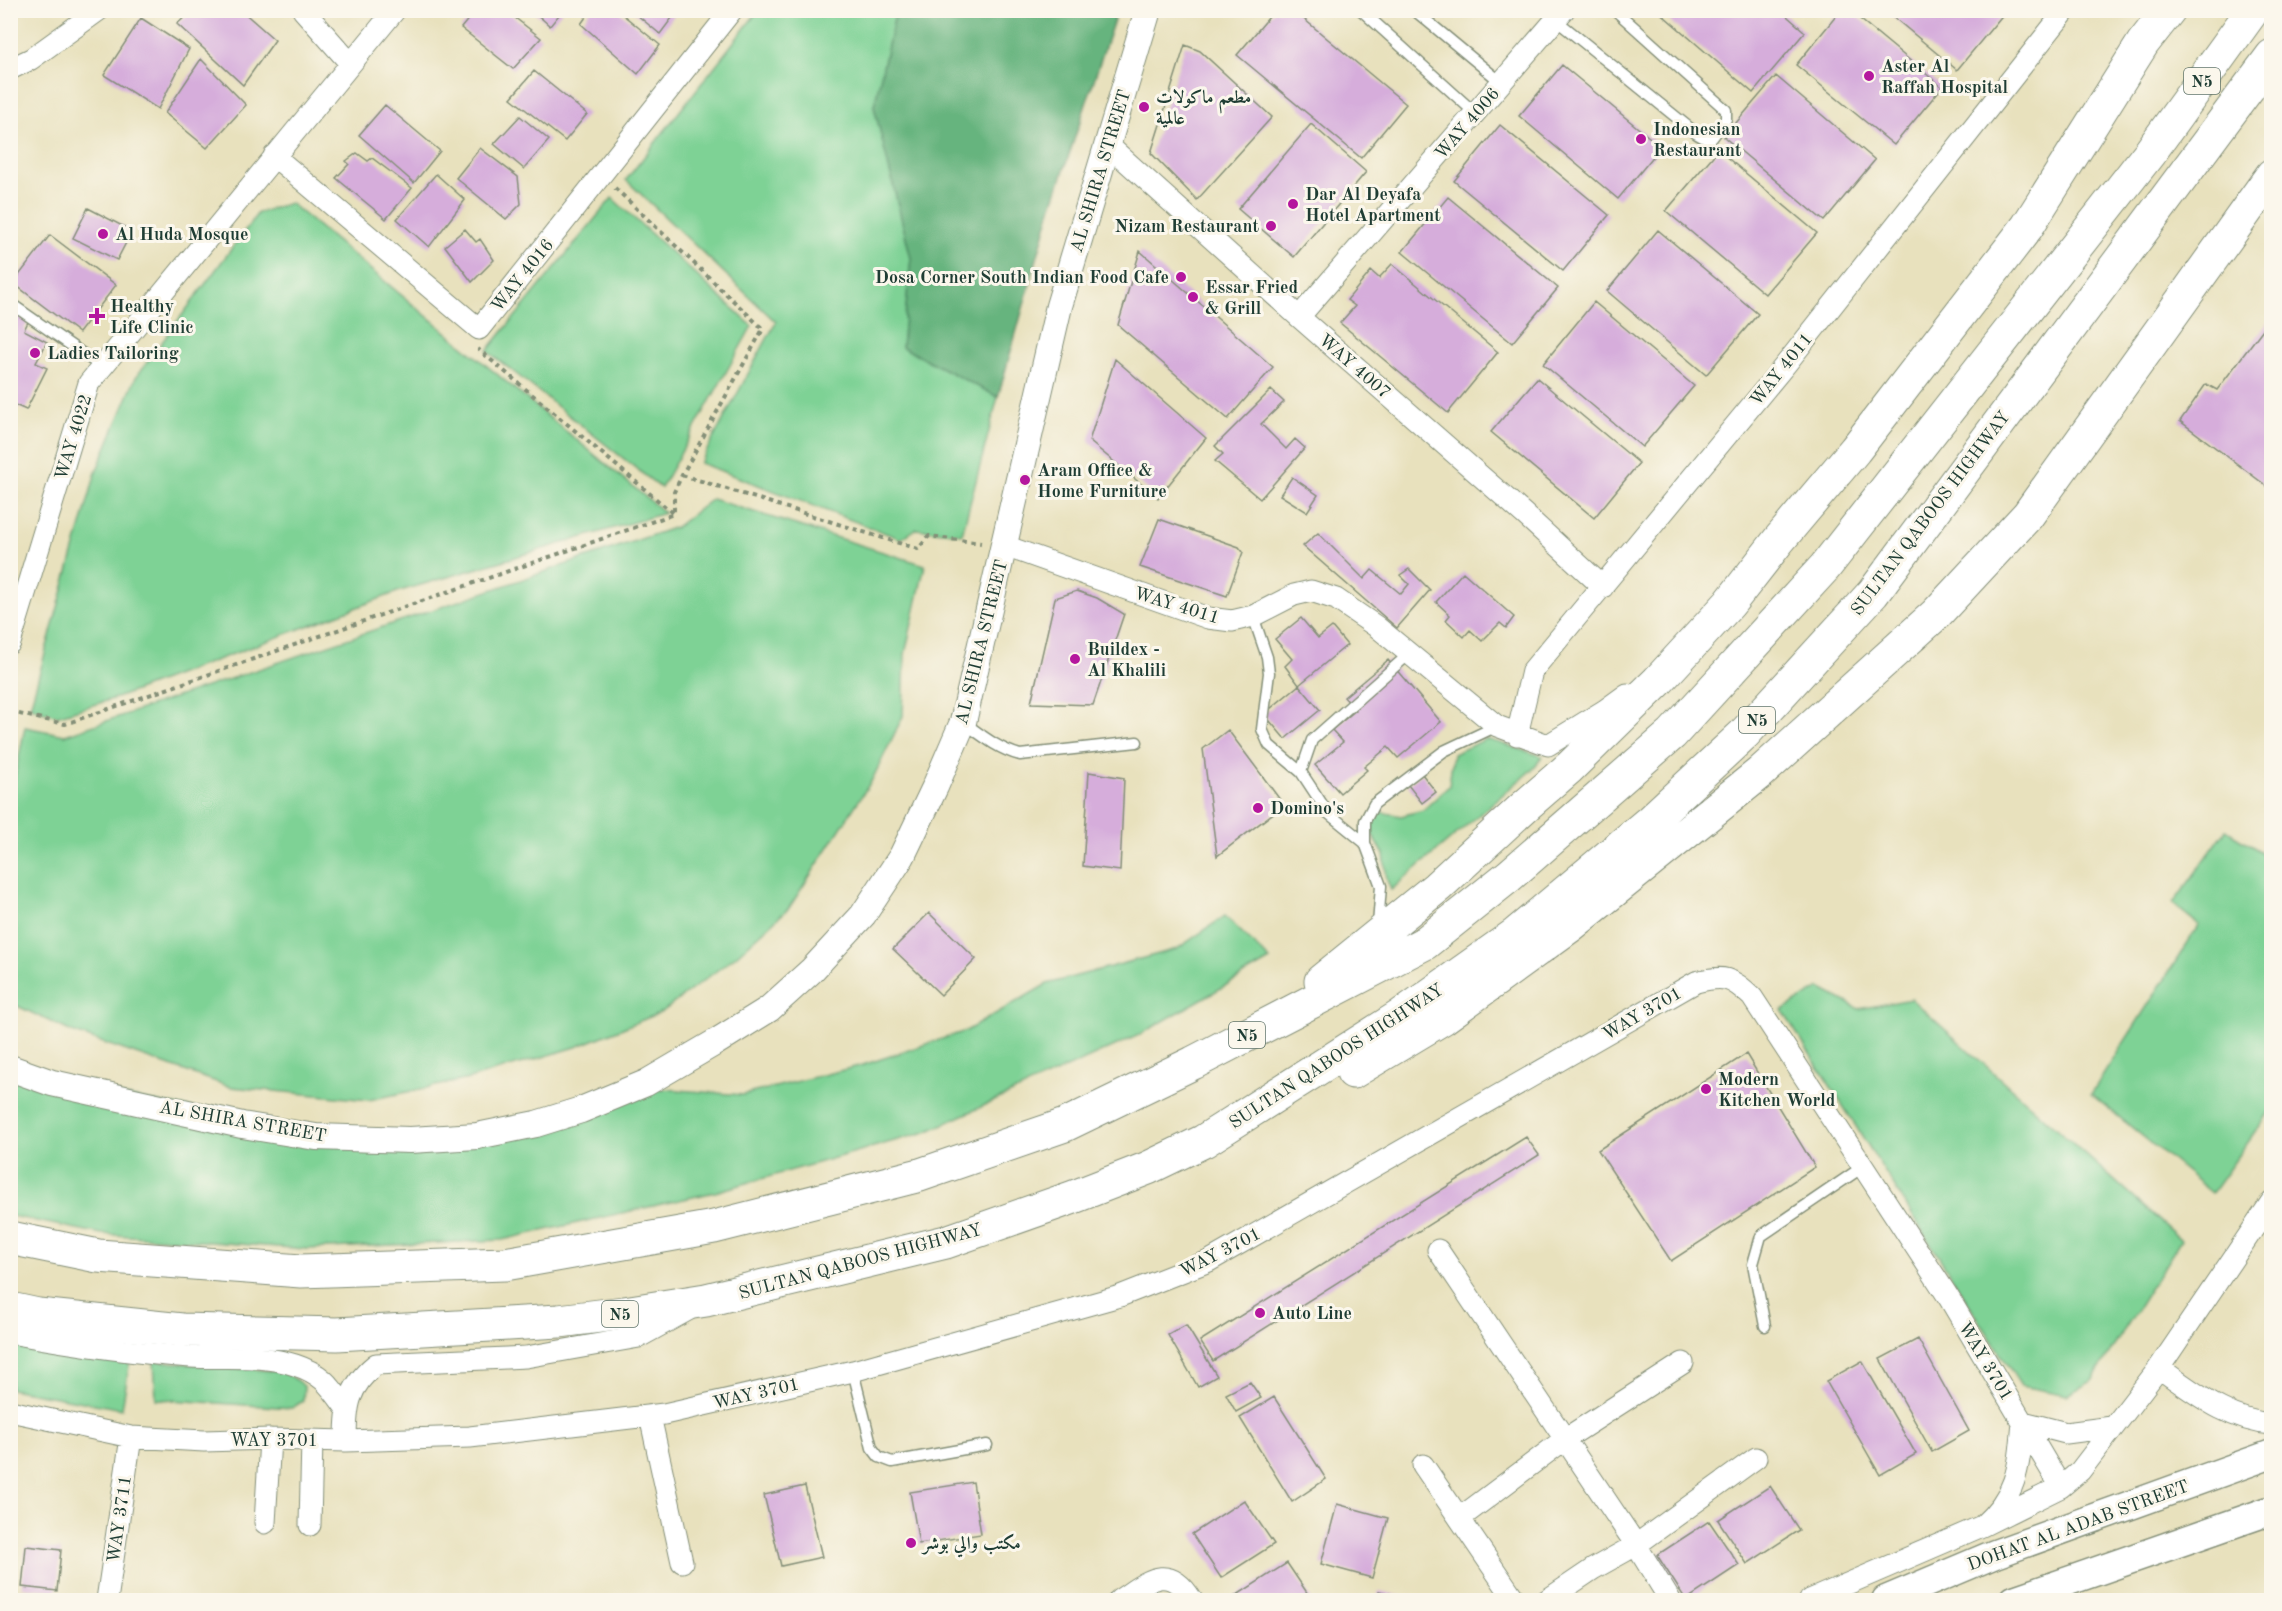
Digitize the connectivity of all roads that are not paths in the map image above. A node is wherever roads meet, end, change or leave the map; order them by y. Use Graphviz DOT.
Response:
graph roads {
  1 [pos="99,10"];
  2 [pos="303,10"];
  3 [pos="394,10"];
  4 [pos="732,10"];
  5 [pos="1148,10"];
  6 [pos="1361,10"];
  7 [pos="1414,10"];
  8 [pos="1615,10"];
  9 [pos="2066,10"];
  10 [pos="2156,10"];
  11 [pos="2169,10"];
  12 [pos="2253,10"];
  13 [pos="1560,15"];
  14 [pos="2143,43"];
  15 [pos="2271,56"];
  16 [pos="350,63"];
  17 [pos="10,69"];
  18 [pos="1502,83"];
  19 [pos="1475,113"];
  20 [pos="1108,145"];
  21 [pos="274,156"];
  22 [pos="2271,174"];
  23 [pos="10,303"];
  24 [pos="1299,317"];
  25 [pos="102,367"];
  26 [pos="1005,546"];
  27 [pos="1602,587"];
  28 [pos="1253,616"];
  29 [pos="10,643"];
  30 [pos="1409,654"];
  31 [pos="1658,681"];
  32 [pos="963,722"];
  33 [pos="1497,726"];
  34 [pos="1517,735"];
  35 [pos="1137,742"];
  36 [pos="1301,772"];
  37 [pos="1365,843"];
  38 [pos="1367,944"];
  39 [pos="1193,1063"];
  40 [pos="10,1068"];
  41 [pos="1204,1141"];
  42 [pos="1864,1166"];
  43 [pos="2271,1201"];
  44 [pos="10,1238"];
  45 [pos="1438,1250"];
  46 [pos="706,1300"];
  47 [pos="10,1309"];
  48 [pos="1765,1326"];
  49 [pos="10,1333"];
  50 [pos="1683,1363"];
  51 [pos="2159,1368"];
  52 [pos="853,1371"];
  53 [pos="346,1408"];
  54 [pos="10,1412"];
  55 [pos="650,1416"];
  56 [pos="2023,1422"];
  57 [pos="2271,1424"];
  58 [pos="2112,1427"];
  59 [pos="130,1437"];
  60 [pos="270,1439"];
  61 [pos="1565,1439"];
  62 [pos="312,1440"];
  63 [pos="346,1441"];
  64 [pos="987,1445"];
  65 [pos="2271,1454"];
  66 [pos="1756,1458"];
  67 [pos="1423,1465"];
  68 [pos="2061,1486"];
  69 [pos="2271,1510"];
  70 [pos="1460,1518"];
  71 [pos="265,1523"];
  72 [pos="2271,1524"];
  73 [pos="310,1525"];
  74 [pos="1982,1526"];
  75 [pos="2195,1538"];
  76 [pos="1636,1545"];
  77 [pos="682,1562"];
  78 [pos="107,1600"];
  79 [pos="1119,1600"];
  80 [pos="1192,1600"];
  81 [pos="1515,1600"];
  82 [pos="1547,1600"];
  83 [pos="1670,1600"];
  84 [pos="1810,1600"];
  85 [pos="1886,1600"];
  86 [pos="2014,1600"];
  1 -- 17 [label="street"];
  2 -- 16 [label="street"];
  3 -- 16 [label="street, WAY 4022"];
  4 -- 21 [label="street, WAY 4016"];
  5 -- 20 [label="street, AL SHIRA STREET"];
  6 -- 19 [label="lane"];
  7 -- 18 [label="lane"];
  8 -- 13 [label="lane"];
  9 -- 27 [label="street, WAY 4011"];
  10 -- 14 [label="highway"];
  11 -- 14 [label="highway"];
  12 -- 39 [label="highway, N5"];
  13 -- 18 [label="street, WAY 4006"];
  14 -- 31 [label="highway"];
  15 -- 41 [label="highway, SULTAN QABOOS HIGHWAY / N5"];
  16 -- 21 [label="street, WAY 4022"];
  18 -- 19 [label="street, WAY 4006"];
  19 -- 24 [label="street, WAY 4006"];
  20 -- 24 [label="street, WAY 4007"];
  20 -- 26 [label="street, AL SHIRA STREET"];
  21 -- 25 [label="street, WAY 4022"];
  22 -- 41 [label="highway"];
  23 -- 25 [label="lane"];
  24 -- 27 [label="street, WAY 4007"];
  25 -- 29 [label="street, WAY 4022"];
  26 -- 28 [label="street, WAY 4011"];
  26 -- 32 [label="street, AL SHIRA STREET"];
  27 -- 34 [label="street, WAY 4011"];
  28 -- 30 [label="street, WAY 4011"];
  28 -- 36 [label="lane"];
  30 -- 33 [label="street, WAY 4011"];
  30 -- 36 [label="lane"];
  31 -- 34 [label="street, WAY 4011"];
  31 -- 38 [label="highway"];
  32 -- 35 [label="lane"];
  32 -- 40 [label="street, AL SHIRA STREET"];
  33 -- 34 [label="street, WAY 4011"];
  33 -- 37 [label="lane"];
  36 -- 37 [label="lane"];
  37 -- 38 [label="lane"];
  38 -- 39 [label="highway"];
  39 -- 44 [label="highway, N5"];
  41 -- 46 [label="highway, SULTAN QABOOS HIGHWAY / N5"];
  42 -- 48 [label="lane"];
  42 -- 52 [label="street, WAY 3701"];
  42 -- 56 [label="street, WAY 3701"];
  43 -- 51 [label="street"];
  45 -- 61 [label="street"];
  46 -- 47 [label="highway, SULTAN QABOOS HIGHWAY / N5"];
  46 -- 53 [label="street"];
  49 -- 53 [label="street"];
  50 -- 61 [label="street"];
  51 -- 57 [label="street"];
  51 -- 58 [label="street"];
  52 -- 55 [label="street, WAY 3701"];
  52 -- 64 [label="lane"];
  53 -- 63 [label="street"];
  54 -- 59 [label="street, WAY 3701"];
  55 -- 63 [label="street, WAY 3701"];
  55 -- 77 [label="street"];
  56 -- 58 [label="street, WAY 3701"];
  56 -- 68 [label="street, WAY 3701"];
  56 -- 74 [label="street, WAY 3701"];
  58 -- 68 [label="street"];
  59 -- 60 [label="street, WAY 3701"];
  59 -- 78 [label="street, WAY 3711"];
  60 -- 62 [label="street, WAY 3701"];
  60 -- 71 [label="street"];
  61 -- 70 [label="street"];
  61 -- 76 [label="street"];
  62 -- 63 [label="street, WAY 3701"];
  62 -- 73 [label="street"];
  65 -- 85 [label="main road, DOHAT AL ADAB STREET"];
  66 -- 76 [label="street"];
  67 -- 70 [label="street"];
  68 -- 74 [label="street"];
  69 -- 75 [label="main road"];
  70 -- 81 [label="street"];
  72 -- 75 [label="street"];
  74 -- 84 [label="street, WAY 3701"];
  75 -- 86 [label="main road"];
  76 -- 82 [label="street"];
  76 -- 83 [label="street"];
  79 -- 80 [label="street"];
}
